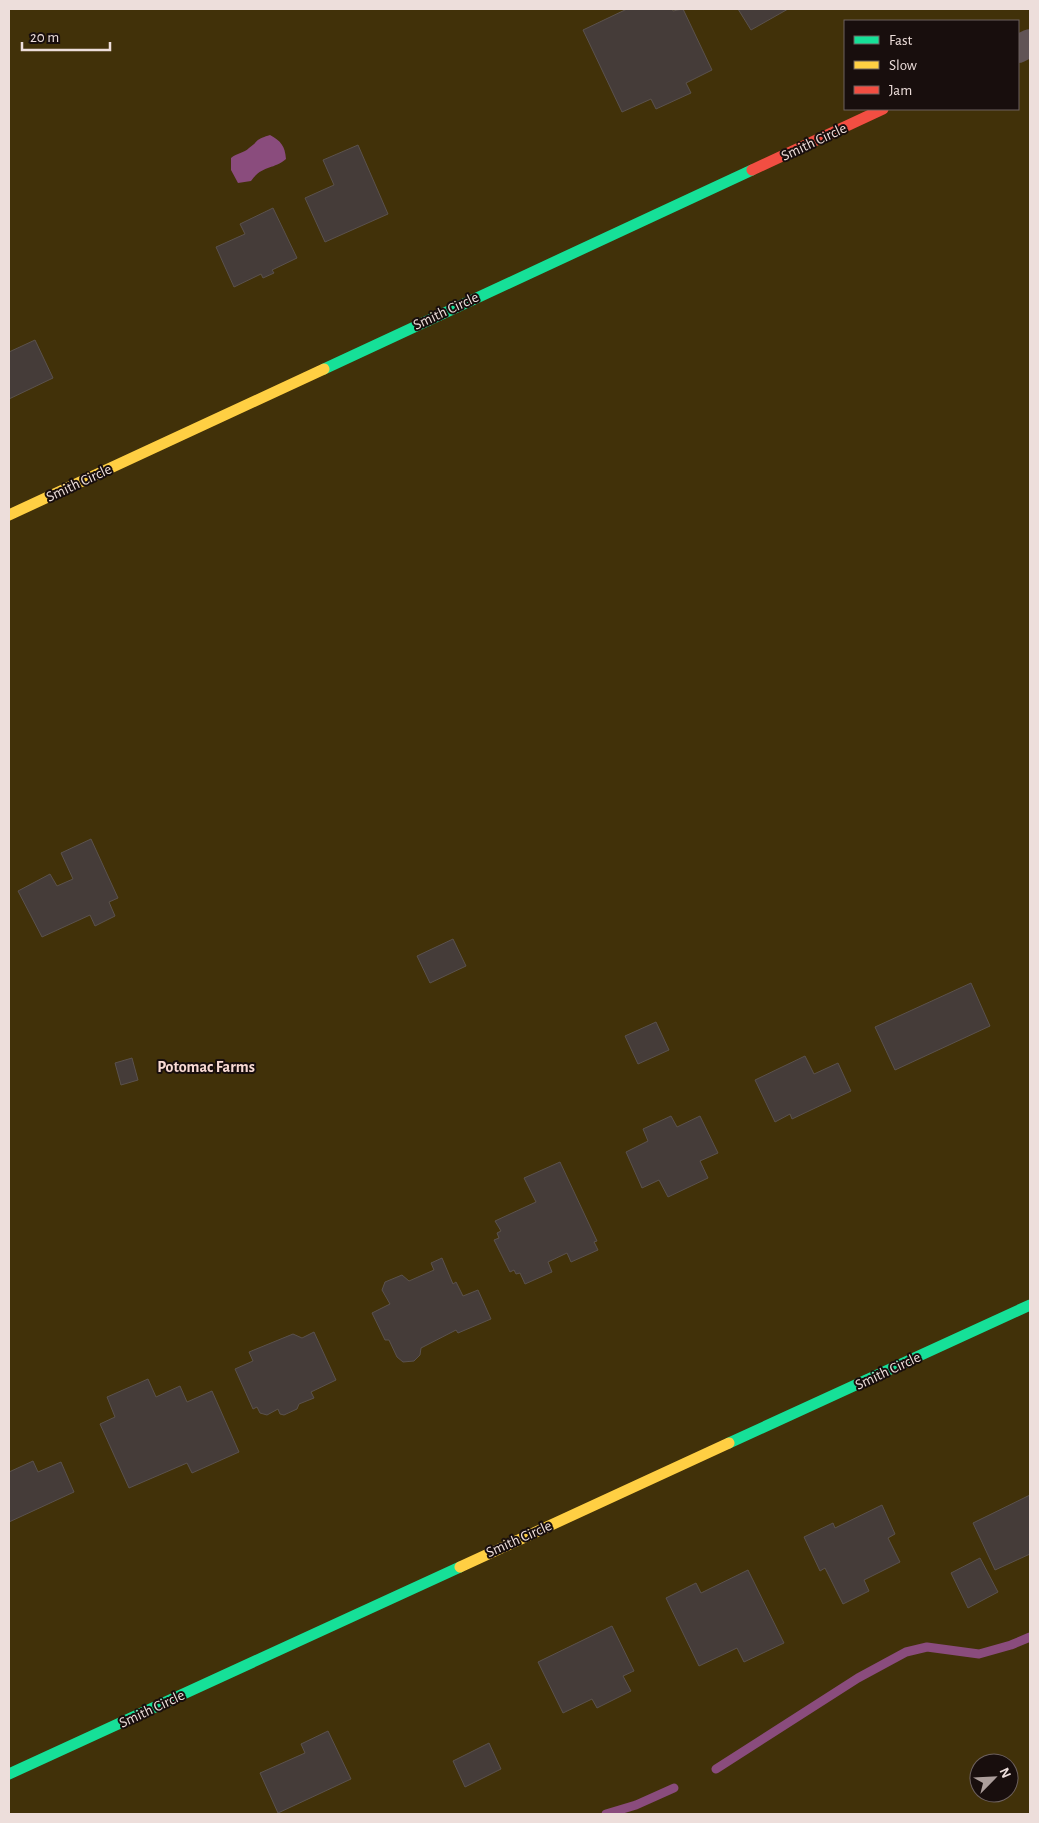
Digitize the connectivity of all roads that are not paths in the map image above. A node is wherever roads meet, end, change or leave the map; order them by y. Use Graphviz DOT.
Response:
graph roads {
  1 [pos="881,110"];
  2 [pos="9,515"];
  3 [pos="1030,1305"];
  4 [pos="9,1774"];
  1 -- 2 [label="street, Smith Circle"];
  3 -- 4 [label="street, Smith Circle"];
}
